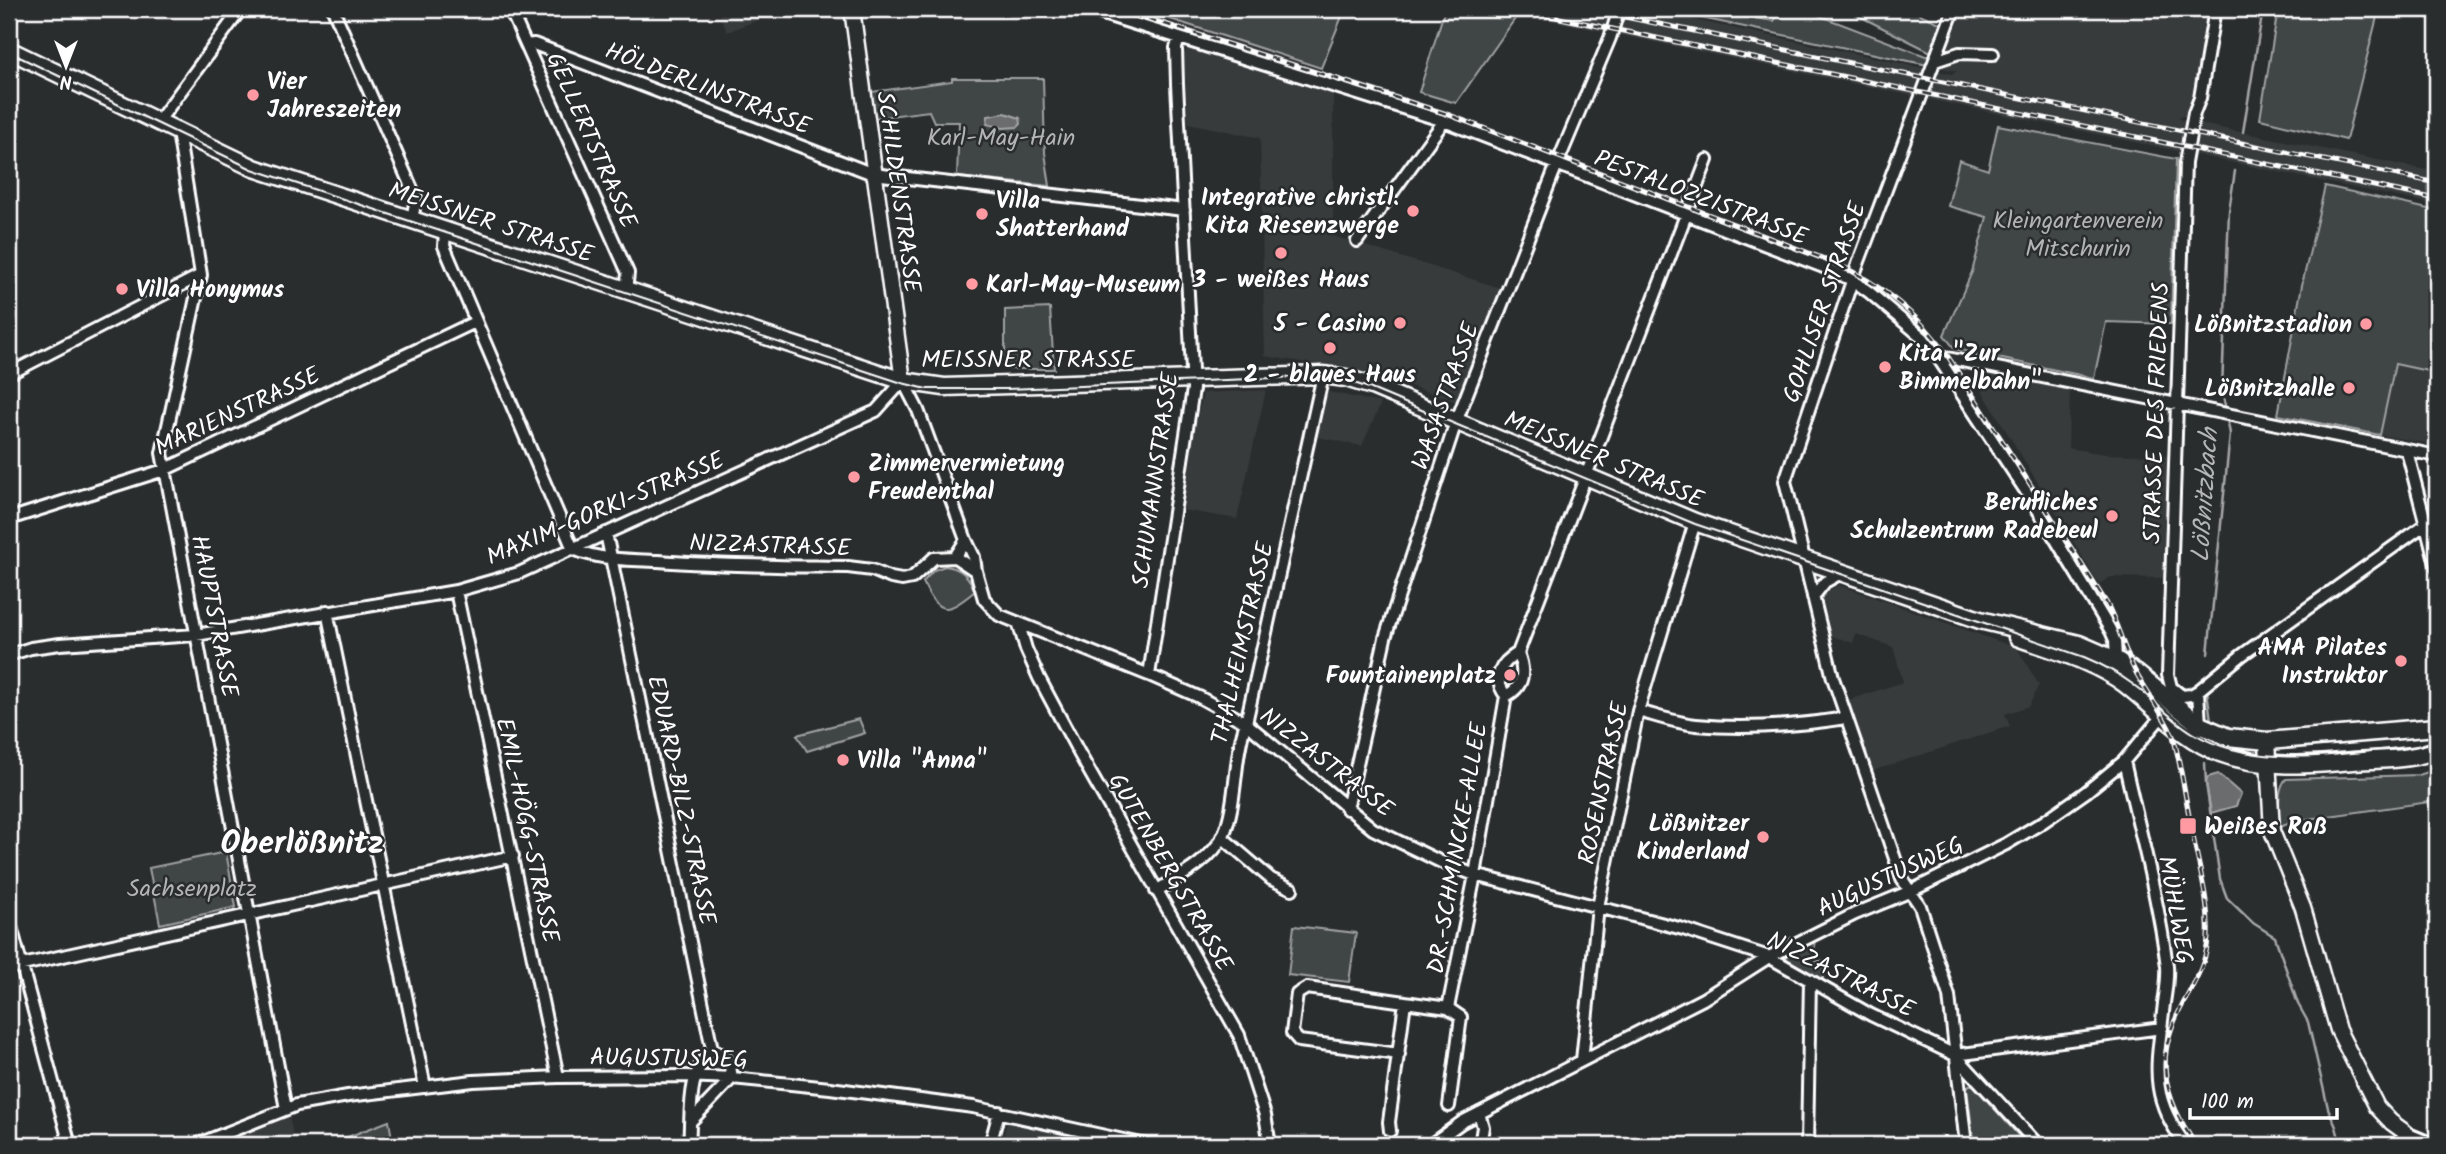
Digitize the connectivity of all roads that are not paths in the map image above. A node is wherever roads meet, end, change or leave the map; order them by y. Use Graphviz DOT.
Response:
graph roads {
  1 [pos="241,9"];
  2 [pos="333,9"];
  3 [pos="510,9"];
  4 [pos="852,9"];
  5 [pos="1087,9"];
  6 [pos="1619,9"];
  7 [pos="1954,9"];
  8 [pos="2215,9"];
  9 [pos="1179,38"];
  10 [pos="526,45"];
  11 [pos="9,50"];
  12 [pos="1993,54"];
  13 [pos="1935,61"];
  14 [pos="1444,121"];
  15 [pos="158,122"];
  16 [pos="178,132"];
  17 [pos="1707,159"];
  18 [pos="1558,163"];
  19 [pos="873,174"];
  20 [pos="1184,210"];
  21 [pos="1686,214"];
  22 [pos="412,220"];
  23 [pos="445,232"];
  24 [pos="1357,241"];
  25 [pos="201,275"];
  26 [pos="1852,280"];
  27 [pos="626,290"];
  28 [pos="475,321"];
  29 [pos="1937,356"];
  30 [pos="9,374"];
  31 [pos="1323,374"];
  32 [pos="1193,379"];
  33 [pos="903,381"];
  34 [pos="2179,403"];
  35 [pos="1456,422"];
  36 [pos="2407,451"];
  37 [pos="2437,456"];
  38 [pos="164,470"];
  39 [pos="1585,477"];
  40 [pos="2437,516"];
  41 [pos="9,519"];
  42 [pos="1695,522"];
  43 [pos="2426,524"];
  44 [pos="606,533"];
  45 [pos="966,540"];
  46 [pos="573,549"];
  47 [pos="956,557"];
  48 [pos="612,558"];
  49 [pos="1805,561"];
  50 [pos="2437,568"];
  51 [pos="976,571"];
  52 [pos="1841,573"];
  53 [pos="456,591"];
  54 [pos="1813,597"];
  55 [pos="327,611"];
  56 [pos="1980,620"];
  57 [pos="1019,625"];
  58 [pos="197,635"];
  59 [pos="1518,653"];
  60 [pos="9,655"];
  61 [pos="2116,660"];
  62 [pos="1149,676"];
  63 [pos="2198,691"];
  64 [pos="1506,696"];
  65 [pos="1638,711"];
  66 [pos="2162,716"];
  67 [pos="1846,718"];
  68 [pos="1246,723"];
  69 [pos="2200,725"];
  70 [pos="2437,727"];
  71 [pos="2267,741"];
  72 [pos="2437,749"];
  73 [pos="2124,761"];
  74 [pos="2268,764"];
  75 [pos="1347,809"];
  76 [pos="1222,837"];
  77 [pos="513,856"];
  78 [pos="1475,875"];
  79 [pos="382,884"];
  80 [pos="1292,889"];
  81 [pos="1156,891"];
  82 [pos="1911,891"];
  83 [pos="1598,907"];
  84 [pos="250,914"];
  85 [pos="9,919"];
  86 [pos="1769,957"];
  87 [pos="21,965"];
  88 [pos="9,968"];
  89 [pos="1810,980"];
  90 [pos="1405,1002"];
  91 [pos="1448,1008"];
  92 [pos="2162,1028"];
  93 [pos="712,1049"];
  94 [pos="1399,1054"];
  95 [pos="1955,1055"];
  96 [pos="1582,1060"];
  97 [pos="694,1076"];
  98 [pos="558,1077"];
  99 [pos="732,1078"];
  100 [pos="425,1087"];
  101 [pos="1449,1107"];
  102 [pos="286,1109"];
  103 [pos="999,1112"];
  104 [pos="1479,1112"];
  105 [pos="691,1121"];
  106 [pos="1390,1130"];
  107 [pos="2409,1139"];
  108 [pos="70,1145"];
  109 [pos="195,1145"];
  110 [pos="689,1145"];
  111 [pos="990,1145"];
  112 [pos="1146,1145"];
  113 [pos="1270,1145"];
  114 [pos="1430,1145"];
  115 [pos="1480,1145"];
  116 [pos="1807,1145"];
  117 [pos="1966,1145"];
  118 [pos="2038,1145"];
  119 [pos="2186,1145"];
  120 [pos="2435,1145"];
  1 -- 15 [label="street"];
  2 -- 22 [label="street"];
  3 -- 10 [label="street, GELLERTSTRASSE"];
  4 -- 19 [label="street, SCHILDENSTRASSE"];
  5 -- 9 [label="street, PESTALOZZISTRASSE"];
  6 -- 18 [label="street, WASASTRASSE"];
  7 -- 13 [label="street, GOHLISER STRASSE"];
  8 -- 34 [label="street, STRASSE DES FRIEDENS"];
  9 -- 14 [label="street, PESTALOZZISTRASSE"];
  9 -- 20 [label="street, SCHUMANNSTRASSE"];
  10 -- 19 [label="street, HÖLDERLINSTRASSE"];
  10 -- 27 [label="street, GELLERTSTRASSE"];
  11 -- 15 [label="main road, MEISSNER STRASSE"];
  12 -- 13 [label="street"];
  13 -- 26 [label="street, GOHLISER STRASSE"];
  14 -- 18 [label="street, PESTALOZZISTRASSE"];
  14 -- 24 [label="street"];
  15 -- 16 [label="main road, MEISSNER STRASSE"];
  16 -- 22 [label="main road, MEISSNER STRASSE"];
  16 -- 25 [label="street, HAUPTSTRASSE"];
  17 -- 21 [label="street, DR.-SCHMINCKE-ALLEE"];
  18 -- 21 [label="street, PESTALOZZISTRASSE"];
  18 -- 35 [label="street, WASASTRASSE"];
  19 -- 20 [label="street, HÖLDERLINSTRASSE"];
  19 -- 33 [label="street, SCHILDENSTRASSE"];
  20 -- 32 [label="street, SCHUMANNSTRASSE"];
  21 -- 26 [label="street, PESTALOZZISTRASSE"];
  21 -- 39 [label="street, DR.-SCHMINCKE-ALLEE"];
  22 -- 23 [label="main road, MEISSNER STRASSE"];
  23 -- 27 [label="main road, MEISSNER STRASSE"];
  23 -- 28 [label="street"];
  25 -- 30 [label="street"];
  25 -- 38 [label="street, HAUPTSTRASSE"];
  26 -- 29 [label="street, PESTALOZZISTRASSE"];
  26 -- 49 [label="street, GOHLISER STRASSE"];
  27 -- 33 [label="main road, MEISSNER STRASSE"];
  28 -- 38 [label="street, MARIENSTRASSE"];
  28 -- 46 [label="street"];
  29 -- 34 [label="street"];
  29 -- 61 [label="street, PESTALOZZISTRASSE"];
  31 -- 32 [label="main road, MEISSNER STRASSE"];
  31 -- 35 [label="main road, MEISSNER STRASSE"];
  31 -- 68 [label="street, THALHEIMSTRASSE"];
  32 -- 33 [label="main road, MEISSNER STRASSE"];
  32 -- 62 [label="street, SCHUMANNSTRASSE"];
  33 -- 44 [label="street, MAXIM-GORKI-STRASSE"];
  33 -- 45 [label="street"];
  34 -- 36 [label="street"];
  34 -- 63 [label="street, STRASSE DES FRIEDENS"];
  35 -- 39 [label="main road, MEISSNER STRASSE"];
  35 -- 75 [label="street, WASASTRASSE"];
  36 -- 37 [label="street"];
  36 -- 43 [label="street"];
  38 -- 41 [label="street, MARIENSTRASSE"];
  38 -- 58 [label="street, HAUPTSTRASSE"];
  39 -- 42 [label="main road, MEISSNER STRASSE"];
  39 -- 59 [label="street, DR.-SCHMINCKE-ALLEE"];
  40 -- 43 [label="street"];
  42 -- 49 [label="main road, MEISSNER STRASSE"];
  42 -- 65 [label="street, ROSENSTRASSE"];
  43 -- 50 [label="street"];
  43 -- 63 [label="street"];
  44 -- 46 [label="street, MAXIM-GORKI-STRASSE"];
  44 -- 48 [label="street, EDUARD-BILZ-STRASSE"];
  45 -- 47 [label="street"];
  45 -- 51 [label="street"];
  46 -- 48 [label="street, NIZZASTRASSE"];
  46 -- 53 [label="street, MAXIM-GORKI-STRASSE"];
  47 -- 48 [label="street, NIZZASTRASSE"];
  47 -- 51 [label="street"];
  48 -- 93 [label="street, EDUARD-BILZ-STRASSE"];
  49 -- 52 [label="main road, MEISSNER STRASSE"];
  49 -- 54 [label="street, GOHLISER STRASSE"];
  51 -- 57 [label="street, NIZZASTRASSE"];
  52 -- 54 [label="street"];
  52 -- 56 [label="main road, MEISSNER STRASSE"];
  53 -- 55 [label="street, MAXIM-GORKI-STRASSE"];
  53 -- 77 [label="street, EMIL-HÖGG-STRASSE"];
  54 -- 67 [label="street, GOHLISER STRASSE"];
  55 -- 58 [label="street, MAXIM-GORKI-STRASSE"];
  55 -- 79 [label="street"];
  56 -- 61 [label="main road, MEISSNER STRASSE"];
  56 -- 66 [label="main road, MEISSNER STRASSE"];
  57 -- 62 [label="street, NIZZASTRASSE"];
  57 -- 81 [label="street, GUTENBERGSTRASSE"];
  58 -- 60 [label="street, MAXIM-GORKI-STRASSE"];
  58 -- 84 [label="street, HAUPTSTRASSE"];
  59 -- 64 [label="street, DR.-SCHMINCKE-ALLEE"];
  59 -- 64 [label="street, DR.-SCHMINCKE-ALLEE"];
  61 -- 69 [label="main road, MEISSNER STRASSE"];
  62 -- 68 [label="street, NIZZASTRASSE"];
  63 -- 69 [label="street"];
  64 -- 78 [label="street, DR.-SCHMINCKE-ALLEE"];
  65 -- 67 [label="street"];
  65 -- 83 [label="street, ROSENSTRASSE"];
  66 -- 73 [label="street, AUGUSTUSWEG"];
  66 -- 74 [label="main road, MEISSNER STRASSE"];
  67 -- 82 [label="street, GOHLISER STRASSE"];
  68 -- 75 [label="street, NIZZASTRASSE"];
  68 -- 76 [label="street, THALHEIMSTRASSE"];
  69 -- 71 [label="main road, MEISSNER STRASSE"];
  70 -- 71 [label="main road, MEISSNER STRASSE"];
  71 -- 74 [label="street"];
  72 -- 74 [label="main road, MEISSNER STRASSE"];
  73 -- 82 [label="street, AUGUSTUSWEG"];
  73 -- 92 [label="street, MÜHLWEG"];
  74 -- 107 [label="street"];
  75 -- 78 [label="street, NIZZASTRASSE"];
  76 -- 80 [label="street"];
  76 -- 81 [label="street, THALHEIMSTRASSE"];
  77 -- 79 [label="street"];
  77 -- 98 [label="street, EMIL-HÖGG-STRASSE"];
  78 -- 83 [label="street, NIZZASTRASSE"];
  78 -- 91 [label="street, DR.-SCHMINCKE-ALLEE"];
  79 -- 84 [label="street"];
  79 -- 100 [label="street"];
  81 -- 113 [label="street, GUTENBERGSTRASSE"];
  82 -- 86 [label="street, AUGUSTUSWEG"];
  82 -- 95 [label="street, GOHLISER STRASSE"];
  83 -- 86 [label="street, NIZZASTRASSE"];
  83 -- 96 [label="street, ROSENSTRASSE"];
  84 -- 87 [label="street"];
  84 -- 102 [label="street, HAUPTSTRASSE"];
  85 -- 87 [label="street"];
  86 -- 89 [label="street, NIZZASTRASSE"];
  86 -- 96 [label="street, AUGUSTUSWEG"];
  87 -- 88 [label="street"];
  87 -- 108 [label="street"];
  89 -- 95 [label="street, NIZZASTRASSE"];
  89 -- 116 [label="street"];
  90 -- 91 [label="street"];
  90 -- 94 [label="street"];
  90 -- 94 [label="street"];
  91 -- 101 [label="street"];
  92 -- 95 [label="street"];
  92 -- 119 [label="street, MÜHLWEG"];
  93 -- 97 [label="street"];
  93 -- 99 [label="street"];
  94 -- 106 [label="street"];
  95 -- 117 [label="street, GOHLISER STRASSE"];
  95 -- 118 [label="street"];
  96 -- 104 [label="street, AUGUSTUSWEG"];
  97 -- 98 [label="street, AUGUSTUSWEG"];
  97 -- 99 [label="street, AUGUSTUSWEG"];
  97 -- 105 [label="street"];
  98 -- 100 [label="street, AUGUSTUSWEG"];
  99 -- 103 [label="street, AUGUSTUSWEG"];
  99 -- 105 [label="street"];
  100 -- 102 [label="street, AUGUSTUSWEG"];
  102 -- 109 [label="street, AUGUSTUSWEG"];
  103 -- 111 [label="street"];
  103 -- 112 [label="street, AUGUSTUSWEG"];
  104 -- 114 [label="street, AUGUSTUSWEG"];
  104 -- 115 [label="street"];
  105 -- 110 [label="street"];
  107 -- 120 [label="street"];
}
